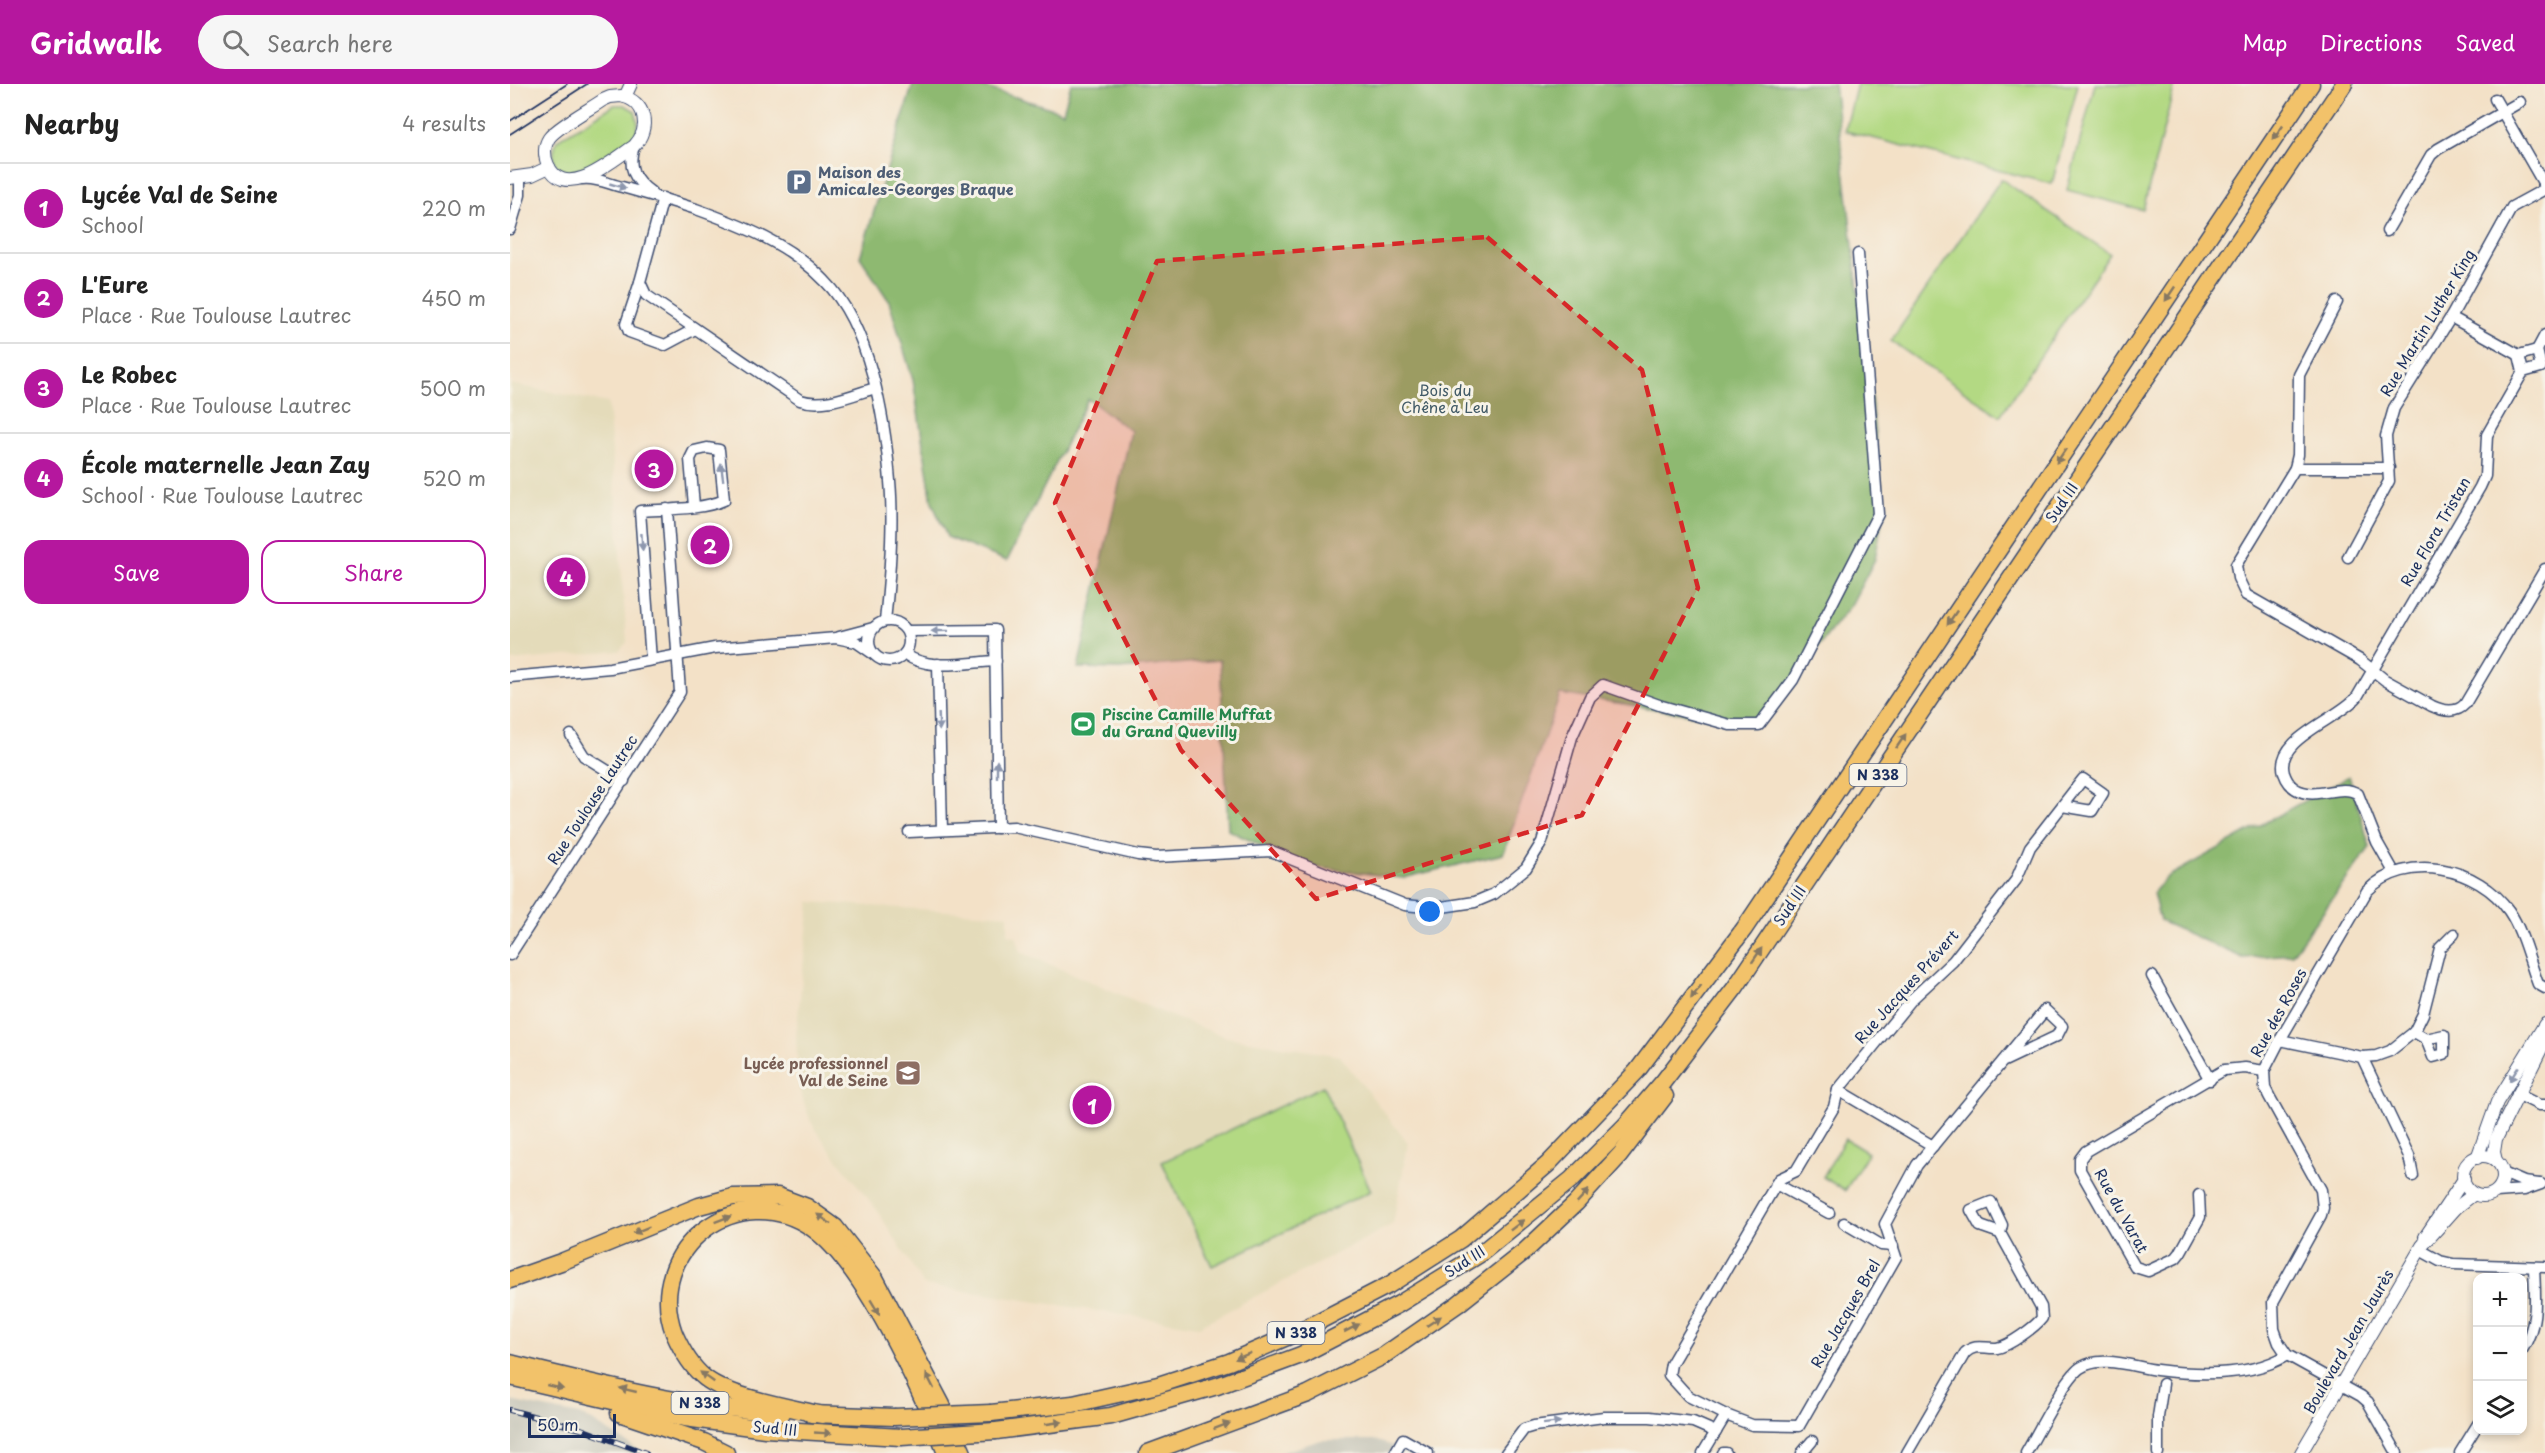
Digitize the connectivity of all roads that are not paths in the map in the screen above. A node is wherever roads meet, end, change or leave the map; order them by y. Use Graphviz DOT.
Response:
graph roads {
  1 [pos="631,84"];
  2 [pos="2311,84"];
  3 [pos="2344,84"];
  4 [pos="625,97"];
  5 [pos="2495,99"];
  6 [pos="2520,102"];
  7 [pos="2503,112"];
  8 [pos="634,146"];
  9 [pos="549,167"];
  10 [pos="515,177"];
  11 [pos="582,179"];
  12 [pos="2545,188"];
  13 [pos="658,196"];
  14 [pos="510,229"];
  15 [pos="2387,231"];
  16 [pos="1858,254"];
  17 [pos="640,282"];
  18 [pos="2337,302"];
  19 [pos="2451,317"];
  20 [pos="695,329"];
  21 [pos="2545,335"];
  22 [pos="2537,350"];
  23 [pos="2519,354"];
  24 [pos="2543,368"];
  25 [pos="2523,372"];
  26 [pos="875,388"];
  27 [pos="2295,468"];
  28 [pos="2389,468"];
  29 [pos="694,506"];
  30 [pos="667,509"];
  31 [pos="2348,557"];
  32 [pos="2545,569"];
  33 [pos="885,621"];
  34 [pos="873,628"];
  35 [pos="908,631"];
  36 [pos="836,638"];
  37 [pos="872,653"];
  38 [pos="905,654"];
  39 [pos="677,655"];
  40 [pos="651,660"];
  41 [pos="996,661"];
  42 [pos="938,664"];
  43 [pos="2373,670"];
  44 [pos="510,677"];
  45 [pos="571,735"];
  46 [pos="624,781"];
  47 [pos="2062,806"];
  48 [pos="998,828"];
  49 [pos="942,830"];
  50 [pos="909,832"];
  51 [pos="2394,872"];
  52 [pos="2454,934"];
  53 [pos="510,955"];
  54 [pos="2151,976"];
  55 [pos="2545,987"];
  56 [pos="1735,988"];
  57 [pos="2545,1024"];
  58 [pos="2414,1032"];
  59 [pos="2426,1039"];
  60 [pos="2280,1040"];
  61 [pos="2545,1041"];
  62 [pos="2362,1057"];
  63 [pos="2004,1061"];
  64 [pos="2264,1071"];
  65 [pos="2210,1080"];
  66 [pos="1838,1090"];
  67 [pos="2517,1094"];
  68 [pos="2545,1105"];
  69 [pos="1933,1146"];
  70 [pos="2477,1158"];
  71 [pos="2496,1161"];
  72 [pos="2503,1173"];
  73 [pos="2413,1176"];
  74 [pos="2464,1179"];
  75 [pos="1776,1184"];
  76 [pos="2543,1184"];
  77 [pos="2496,1192"];
  78 [pos="2474,1194"];
  79 [pos="2199,1195"];
  80 [pos="1829,1213"];
  81 [pos="1844,1223"];
  82 [pos="2000,1233"];
  83 [pos="1893,1246"];
  84 [pos="2421,1248"];
  85 [pos="2540,1267"];
  86 [pos="510,1280"];
  87 [pos="2527,1342"];
  88 [pos="2287,1355"];
  89 [pos="510,1363"];
  90 [pos="510,1377"];
  91 [pos="2163,1384"];
  92 [pos="2341,1385"];
  93 [pos="599,1398"];
  94 [pos="822,1415"];
  95 [pos="1725,1415"];
  96 [pos="1716,1432"];
  97 [pos="2473,1433"];
  98 [pos="1812,1441"];
  99 [pos="726,1453"];
  100 [pos="946,1453"];
  101 [pos="963,1453"];
  102 [pos="1148,1453"];
  103 [pos="1395,1453"];
  104 [pos="1428,1453"];
  105 [pos="1506,1453"];
  106 [pos="1703,1453"];
  107 [pos="1802,1453"];
  108 [pos="1907,1453"];
  109 [pos="2026,1453"];
  110 [pos="2158,1453"];
  111 [pos="2301,1453"];
  112 [pos="2397,1453"];
  113 [pos="2460,1453"];
  1 -- 4 [label="street"];
  2 -- 94 [label="highway, Sud III / N 338, one-way, bridge"];
  56 -- 3 [label="highway, Sud III / N 338, one-way"];
  4 -- 8 [label="street"];
  4 -- 9 [label="street"];
  5 -- 7 [label="street"];
  6 -- 7 [label="street"];
  7 -- 12 [label="street"];
  7 -- 15 [label="street"];
  8 -- 11 [label="street"];
  8 -- 13 [label="street"];
  9 -- 10 [label="street"];
  9 -- 11 [label="street"];
  10 -- 14 [label="street"];
  11 -- 13 [label="street, one-way"];
  12 -- 19 [label="street, Rue Martin Luther King"];
  13 -- 17 [label="street"];
  13 -- 26 [label="street"];
  16 -- 48 [label="street"];
  17 -- 20 [label="street"];
  17 -- 20 [label="street"];
  18 -- 27 [label="street"];
  19 -- 23 [label="street"];
  19 -- 28 [label="street, Rue Martin Luther King"];
  20 -- 26 [label="street"];
  21 -- 22 [label="street"];
  22 -- 23 [label="street"];
  22 -- 24 [label="street"];
  23 -- 25 [label="street"];
  24 -- 25 [label="street"];
  25 -- 43 [label="street, Rue Flora Tristan"];
  26 -- 33 [label="street"];
  27 -- 28 [label="street"];
  27 -- 43 [label="street"];
  28 -- 31 [label="street, Rue Martin Luther King"];
  29 -- 29 [label="street, one-way"];
  29 -- 30 [label="street"];
  30 -- 39 [label="street, Rue Toulouse Lautrec"];
  30 -- 40 [label="street, one-way"];
  32 -- 43 [label="street"];
  33 -- 34 [label="street"];
  33 -- 35 [label="street"];
  34 -- 36 [label="street"];
  34 -- 37 [label="street"];
  35 -- 38 [label="street"];
  41 -- 35 [label="street, one-way"];
  36 -- 37 [label="street"];
  36 -- 39 [label="street"];
  37 -- 38 [label="street"];
  38 -- 42 [label="street"];
  39 -- 40 [label="street"];
  39 -- 46 [label="street, Rue Toulouse Lautrec"];
  40 -- 44 [label="street"];
  41 -- 42 [label="street"];
  48 -- 41 [label="street, one-way"];
  42 -- 49 [label="street, one-way"];
  43 -- 51 [label="street, Rue Flora Tristan"];
  45 -- 46 [label="street"];
  46 -- 53 [label="street, Rue Toulouse Lautrec"];
  47 -- 66 [label="street, Rue Jacques Prévert"];
  48 -- 49 [label="street"];
  49 -- 50 [label="street"];
  51 -- 55 [label="street, Rue des Roses"];
  51 -- 60 [label="street, Rue des Roses"];
  52 -- 58 [label="street"];
  54 -- 65 [label="street"];
  93 -- 56 [label="highway, Sud III / N 338, one-way, bridge"];
  102 -- 56 [label="highway, one-way"];
  57 -- 70 [label="street, one-way"];
  58 -- 59 [label="street"];
  58 -- 62 [label="street"];
  60 -- 62 [label="street"];
  60 -- 64 [label="street, Rue des Roses"];
  61 -- 67 [label="street"];
  62 -- 73 [label="street"];
  63 -- 63 [label="street, Rue Jacques Brel"];
  63 -- 69 [label="street, Rue Jacques Brel"];
  64 -- 65 [label="street, Rue du Varat"];
  64 -- 88 [label="street, Rue des Roses"];
  65 -- 79 [label="street, Rue du Varat"];
  66 -- 69 [label="street"];
  66 -- 75 [label="street, Rue Jacques Prévert"];
  67 -- 68 [label="street"];
  67 -- 71 [label="street"];
  69 -- 83 [label="street, Rue Jacques Brel"];
  70 -- 71 [label="street"];
  70 -- 74 [label="street"];
  71 -- 72 [label="street"];
  72 -- 76 [label="street"];
  72 -- 77 [label="street"];
  74 -- 78 [label="street"];
  74 -- 84 [label="street, Boulevard Jean Jaurès"];
  75 -- 80 [label="street"];
  75 -- 95 [label="street, Rue Jacques Prévert"];
  76 -- 77 [label="street"];
  77 -- 78 [label="street"];
  78 -- 84 [label="street, Boulevard Jean Jaurès"];
  81 -- 83 [label="street"];
  82 -- 108 [label="street"];
  83 -- 95 [label="street, Rue Jacques Brel"];
  84 -- 85 [label="street"];
  84 -- 92 [label="street, Boulevard Jean Jaurès"];
  85 -- 87 [label="street"];
  101 -- 86 [label="highway, one-way"];
  88 -- 92 [label="street"];
  88 -- 109 [label="street"];
  94 -- 89 [label="highway, Sud III / N 338, one-way"];
  90 -- 93 [label="highway, Sud III / N 338, one-way"];
  91 -- 110 [label="street"];
  92 -- 111 [label="street, Boulevard Jean Jaurès"];
  92 -- 112 [label="street"];
  93 -- 99 [label="highway"];
  94 -- 100 [label="highway, one-way"];
  95 -- 96 [label="street"];
  105 -- 96 [label="street, one-way"];
  96 -- 106 [label="street"];
  97 -- 113 [label="street"];
  98 -- 107 [label="street"];
  103 -- 104 [label="street"];
}
